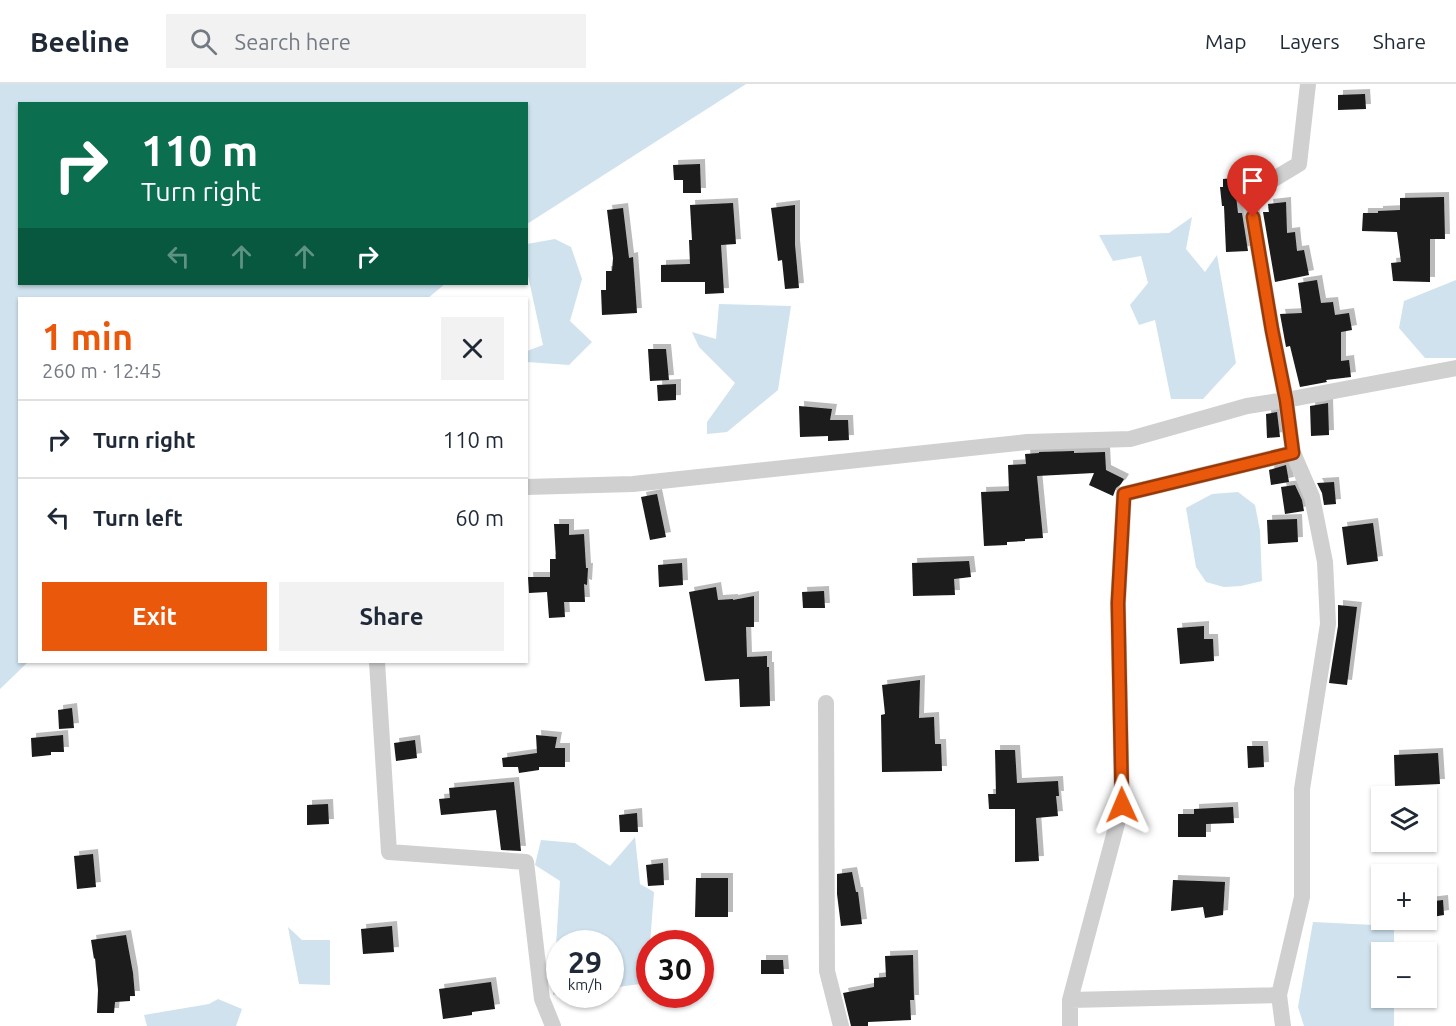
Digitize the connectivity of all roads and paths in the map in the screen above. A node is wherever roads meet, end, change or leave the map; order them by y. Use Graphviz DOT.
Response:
graph roads {
  1 [pos="1308,84"];
  2 [pos="1456,368"];
  3 [pos="1286,400"];
  4 [pos="1293,453"];
  5 [pos="528,487"];
  6 [pos="377,663"];
  7 [pos="826,703"];
  8 [pos="1279,994"];
  9 [pos="1070,1000"];
  10 [pos="553,1026"];
  11 [pos="841,1026"];
  12 [pos="1070,1026"];
  13 [pos="1283,1026"];
  1 -- 3 [label="street"];
  2 -- 3 [label="street"];
  3 -- 4 [label="street"];
  3 -- 5 [label="street"];
  4 -- 8 [label="street"];
  4 -- 9 [label="street"];
  6 -- 10 [label="street"];
  7 -- 11 [label="street"];
  8 -- 9 [label="street"];
  8 -- 13 [label="street"];
  9 -- 12 [label="street"];
}
